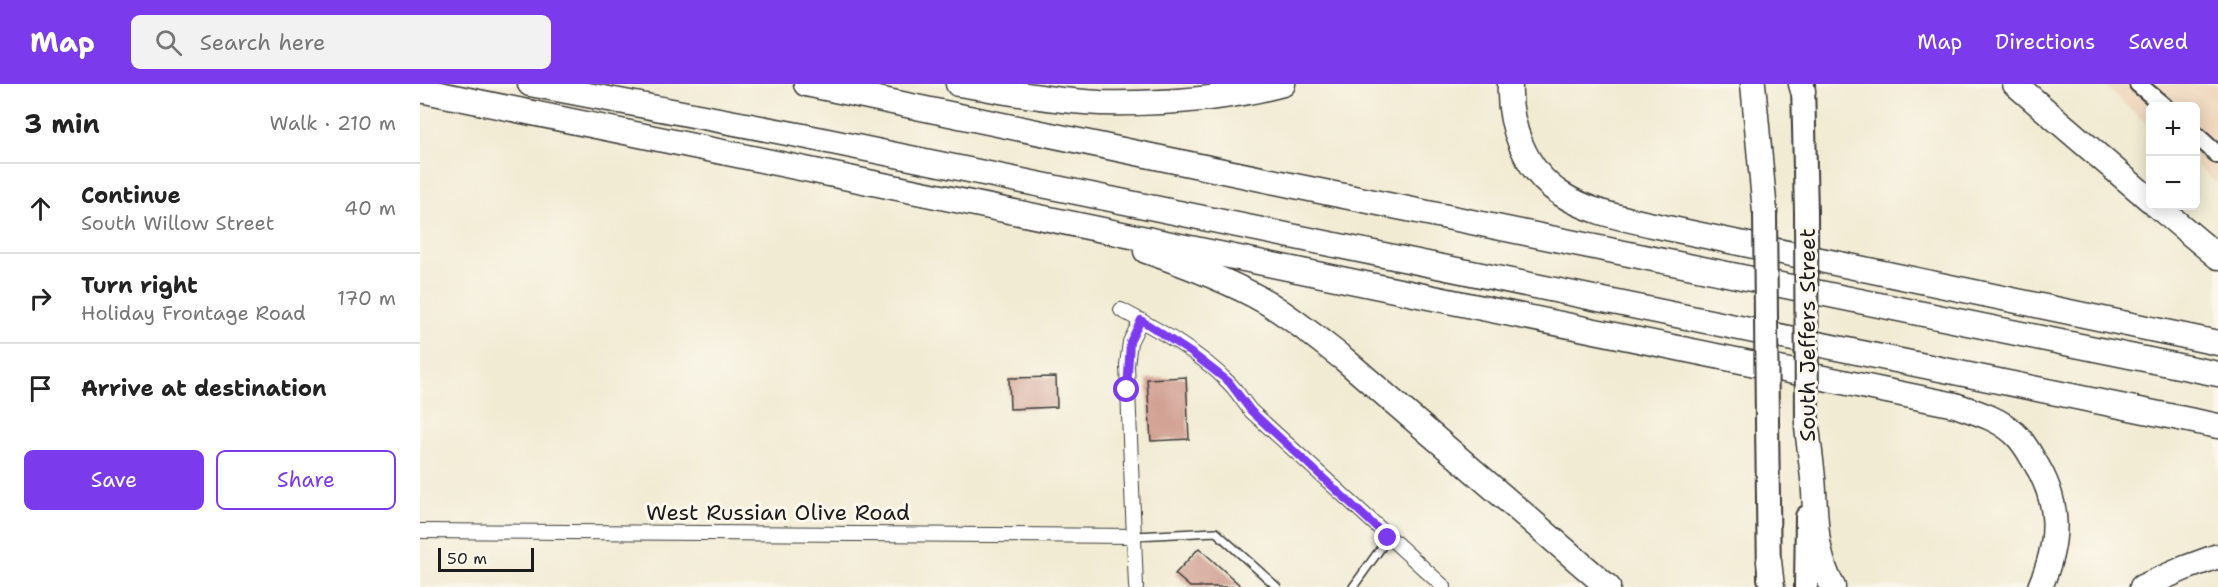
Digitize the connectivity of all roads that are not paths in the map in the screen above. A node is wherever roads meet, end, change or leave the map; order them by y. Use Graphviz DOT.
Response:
graph roads {
  1 [pos="531,84"];
  2 [pos="806,84"];
  3 [pos="958,84"];
  4 [pos="1283,84"];
  5 [pos="1510,84"];
  6 [pos="1753,84"];
  7 [pos="1765,84"];
  8 [pos="2015,84"];
  9 [pos="2138,84"];
  10 [pos="1802,86"];
  11 [pos="420,90"];
  12 [pos="2159,102"];
  13 [pos="2200,139"];
  14 [pos="2218,155"];
  15 [pos="2146,196"];
  16 [pos="2162,210"];
  17 [pos="1765,212"];
  18 [pos="1020,214"];
  19 [pos="2218,257"];
  20 [pos="1121,310"];
  21 [pos="1141,320"];
  22 [pos="2218,343"];
  23 [pos="2218,374"];
  24 [pos="1807,426"];
  25 [pos="2218,426"];
  26 [pos="420,531"];
  27 [pos="1136,536"];
  28 [pos="1388,538"];
  29 [pos="2218,556"];
  30 [pos="1770,561"];
  31 [pos="1136,587"];
  32 [pos="1277,587"];
  33 [pos="1353,587"];
  34 [pos="1444,587"];
  35 [pos="1608,587"];
  36 [pos="1771,587"];
  37 [pos="1806,587"];
  38 [pos="1833,587"];
  39 [pos="2040,587"];
  40 [pos="2142,587"];
  1 -- 25 [label="highway"];
  2 -- 23 [label="highway"];
  3 -- 4 [label="highway"];
  5 -- 22 [label="highway"];
  6 -- 17 [label="highway"];
  7 -- 17 [label="highway, South Jeffers Street"];
  8 -- 15 [label="highway"];
  9 -- 12 [label="street"];
  10 -- 24 [label="highway, South Jeffers Street, bridge"];
  11 -- 18 [label="highway"];
  13 -- 14 [label="street"];
  16 -- 19 [label="highway"];
  17 -- 30 [label="highway, South Jeffers Street, bridge"];
  18 -- 35 [label="highway"];
  18 -- 39 [label="highway"];
  20 -- 21 [label="street"];
  21 -- 27 [label="street"];
  21 -- 28 [label="street"];
  24 -- 37 [label="highway, South Jeffers Street"];
  24 -- 38 [label="highway"];
  26 -- 27 [label="street, West Russian Olive Road"];
  27 -- 31 [label="street"];
  27 -- 32 [label="lane"];
  28 -- 33 [label="lane"];
  28 -- 34 [label="street"];
  29 -- 40 [label="highway"];
  30 -- 36 [label="highway"];
}
